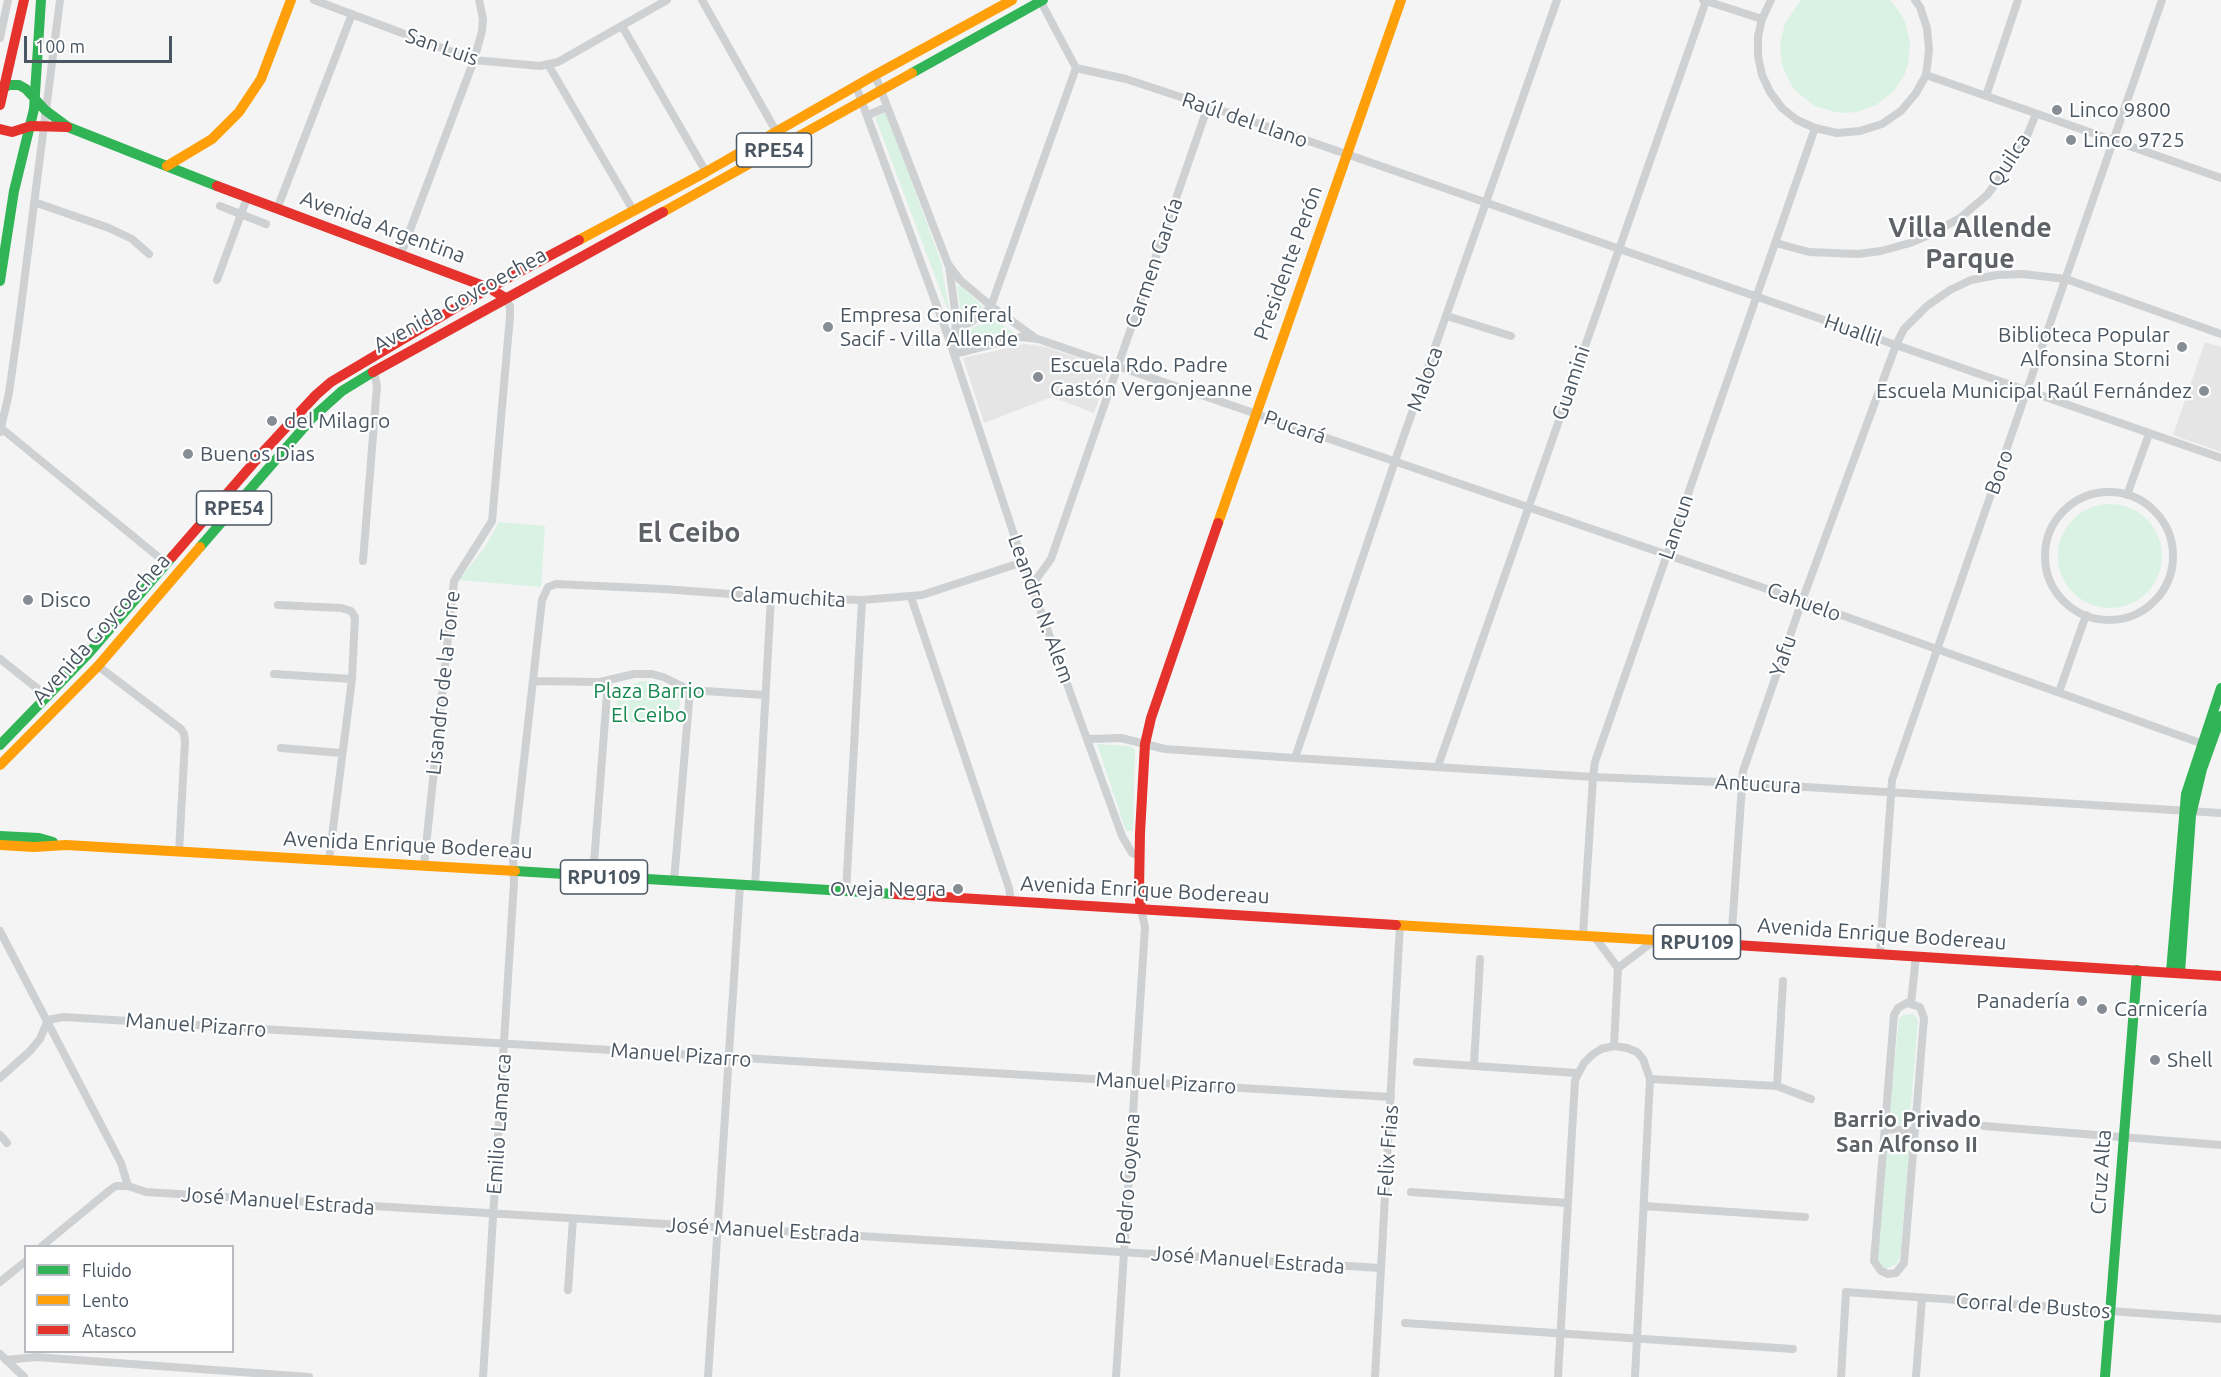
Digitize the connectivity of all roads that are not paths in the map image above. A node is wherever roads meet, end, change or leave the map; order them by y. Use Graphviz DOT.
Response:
graph roads {
  1 [pos="8,0"];
  2 [pos="24,0"];
  3 [pos="41,0"];
  4 [pos="60,0"];
  5 [pos="291,0"];
  6 [pos="314,0"];
  7 [pos="479,0"];
  8 [pos="667,0"];
  9 [pos="702,0"];
  10 [pos="1401,0"];
  11 [pos="1557,0"];
  12 [pos="1771,0"];
  13 [pos="1915,0"];
  14 [pos="2018,0"];
  15 [pos="2162,0"];
  16 [pos="1006,1"];
  17 [pos="1042,1"];
  18 [pos="1705,1"];
  19 [pos="352,14"];
  20 [pos="1762,18"];
  21 [pos="622,26"];
  22 [pos="0,38"];
  23 [pos="474,60"];
  24 [pos="549,66"];
  25 [pos="1076,69"];
  26 [pos="875,75"];
  27 [pos="1926,75"];
  28 [pos="856,86"];
  29 [pos="1,89"];
  30 [pos="880,90"];
  31 [pos="1986,96"];
  32 [pos="862,99"];
  33 [pos="35,101"];
  34 [pos="0,105"];
  35 [pos="1208,106"];
  36 [pos="887,107"];
  37 [pos="45,110"];
  38 [pos="2036,114"];
  39 [pos="868,115"];
  40 [pos="44,125"];
  41 [pos="31,126"];
  42 [pos="68,127"];
  43 [pos="1815,128"];
  44 [pos="0,129"];
  45 [pos="777,133"];
  46 [pos="2114,141"];
  47 [pos="1348,155"];
  48 [pos="167,166"];
  49 [pos="706,172"];
  50 [pos="2221,178"];
  51 [pos="247,198"];
  52 [pos="34,202"];
  53 [pos="1484,204"];
  54 [pos="220,206"];
  55 [pos="277,209"];
  56 [pos="633,210"];
  57 [pos="241,214"];
  58 [pos="266,224"];
  59 [pos="1776,243"];
  60 [pos="1618,250"];
  61 [pos="149,254"];
  62 [pos="401,254"];
  63 [pos="948,264"];
  64 [pos="2066,279"];
  65 [pos="217,280"];
  66 [pos="0,281"];
  67 [pos="489,288"];
  68 [pos="504,297"];
  69 [pos="1757,298"];
  70 [pos="991,306"];
  71 [pos="1447,316"];
  72 [pos="952,334"];
  73 [pos="2221,334"];
  74 [pos="1510,336"];
  75 [pos="1038,339"];
  76 [pos="1896,345"];
  77 [pos="954,354"];
  78 [pos="1119,366"];
  79 [pos="374,370"];
  80 [pos="2028,392"];
  81 [pos="1255,413"];
  82 [pos="1,430"];
  83 [pos="2149,434"];
  84 [pos="2221,458"];
  85 [pos="1395,461"];
  86 [pos="2127,495"];
  87 [pos="1528,506"];
  88 [pos="1666,554"];
  89 [pos="363,561"];
  90 [pos="1023,562"];
  91 [pos="167,564"];
  92 [pos="1032,585"];
  93 [pos="548,587"];
  94 [pos="771,597"];
  95 [pos="911,597"];
  96 [pos="862,600"];
  97 [pos="1803,601"];
  98 [pos="278,605"];
  99 [pos="2086,615"];
  100 [pos="1936,650"];
  101 [pos="0,659"];
  102 [pos="98,666"];
  103 [pos="274,674"];
  104 [pos="352,679"];
  105 [pos="534,681"];
  106 [pos="608,681"];
  107 [pos="2221,688"];
  108 [pos="690,690"];
  109 [pos="2059,692"];
  110 [pos="765,695"];
  111 [pos="48,697"];
  112 [pos="2221,716"];
  113 [pos="1088,739"];
  114 [pos="1145,744"];
  115 [pos="0,745"];
  116 [pos="2206,745"];
  117 [pos="281,748"];
  118 [pos="341,753"];
  119 [pos="1295,758"];
  120 [pos="0,765"];
  121 [pos="1438,766"];
  122 [pos="1593,777"];
  123 [pos="1742,783"];
  124 [pos="1890,792"];
  125 [pos="2188,811"];
  126 [pos="2221,813"];
  127 [pos="0,836"];
  128 [pos="0,845"];
  129 [pos="66,845"];
  130 [pos="179,852"];
  131 [pos="1140,856"];
  132 [pos="329,860"];
  133 [pos="424,865"];
  134 [pos="514,871"];
  135 [pos="593,876"];
  136 [pos="674,880"];
  137 [pos="740,885"];
  138 [pos="755,886"];
  139 [pos="846,892"];
  140 [pos="1011,902"];
  141 [pos="1141,909"];
  142 [pos="1400,924"];
  143 [pos="0,931"];
  144 [pos="1589,936"];
  145 [pos="1655,940"];
  146 [pos="1731,944"];
  147 [pos="1880,953"];
  148 [pos="1916,956"];
  149 [pos="1480,959"];
  150 [pos="1618,968"];
  151 [pos="2137,970"];
  152 [pos="2175,973"];
  153 [pos="2221,976"];
  154 [pos="1783,981"];
  155 [pos="1911,1003"];
  156 [pos="48,1020"];
  157 [pos="504,1044"];
  158 [pos="1614,1046"];
  159 [pos="729,1058"];
  160 [pos="1417,1062"];
  161 [pos="1474,1065"];
  162 [pos="1577,1073"];
  163 [pos="0,1078"];
  164 [pos="1650,1079"];
  165 [pos="1135,1081"];
  166 [pos="1777,1086"];
  167 [pos="1391,1097"];
  168 [pos="1811,1099"];
  169 [pos="1984,1126"];
  170 [pos="1885,1129"];
  171 [pos="1915,1131"];
  172 [pos="0,1135"];
  173 [pos="2124,1137"];
  174 [pos="7,1143"];
  175 [pos="2221,1145"];
  176 [pos="128,1186"];
  177 [pos="1411,1192"];
  178 [pos="1568,1203"];
  179 [pos="1644,1206"];
  180 [pos="493,1214"];
  181 [pos="1805,1217"];
  182 [pos="573,1219"];
  183 [pos="718,1227"];
  184 [pos="43,1245"];
  185 [pos="1124,1252"];
  186 [pos="24,1263"];
  187 [pos="1380,1268"];
  188 [pos="0,1282"];
  189 [pos="568,1290"];
  190 [pos="1922,1298"];
  191 [pos="2110,1311"];
  192 [pos="2221,1319"];
  193 [pos="1405,1323"];
  194 [pos="1561,1333"];
  195 [pos="1637,1338"];
  196 [pos="1792,1349"];
  197 [pos="3,1357"];
  198 [pos="24,1377"];
  199 [pos="309,1377"];
  200 [pos="483,1377"];
  201 [pos="708,1377"];
  202 [pos="1116,1377"];
  203 [pos="1375,1377"];
  204 [pos="1558,1377"];
  205 [pos="1635,1377"];
  206 [pos="1841,1377"];
  207 [pos="1916,1377"];
  208 [pos="2105,1377"];
  1 -- 22 [label="street"];
  2 -- 29 [label="main road"];
  3 -- 33 [label="main road"];
  4 -- 37 [label="street"];
  5 -- 48 [label="main road"];
  6 -- 19 [label="street, San Luis"];
  7 -- 23 [label="street"];
  8 -- 21 [label="street"];
  9 -- 45 [label="street"];
  10 -- 47 [label="main road, Presidente Perón"];
  11 -- 53 [label="street, Maloca"];
  12 -- 20 [label="street"];
  13 -- 27 [label="street"];
  14 -- 31 [label="street"];
  15 -- 46 [label="street, Boro"];
  16 -- 26 [label="main road, Avenida Goycoechea / RPE54"];
  17 -- 25 [label="street"];
  17 -- 30 [label="main road, Avenida Goycoechea / RPE54"];
  18 -- 20 [label="street"];
  18 -- 60 [label="street, Guamini"];
  19 -- 23 [label="street, San Luis"];
  19 -- 55 [label="street"];
  20 -- 43 [label="street"];
  21 -- 24 [label="street"];
  21 -- 49 [label="street"];
  23 -- 24 [label="street, San Luis"];
  23 -- 62 [label="street"];
  24 -- 56 [label="street"];
  25 -- 35 [label="street, Raúl del Llano"];
  25 -- 70 [label="street"];
  26 -- 28 [label="main road, Avenida Goycoechea / RPE54"];
  26 -- 30 [label="street, Leandro N. Alem"];
  27 -- 31 [label="street"];
  27 -- 43 [label="street"];
  28 -- 32 [label="street, Leandro N. Alem"];
  28 -- 45 [label="main road, Avenida Goycoechea / RPE54"];
  29 -- 33 [label="main road, Avenida Argentina"];
  29 -- 34 [label="main road"];
  30 -- 32 [label="main road, Avenida Goycoechea / RPE54"];
  30 -- 36 [label="street, Leandro N. Alem"];
  31 -- 38 [label="street"];
  32 -- 39 [label="street, Leandro N. Alem"];
  32 -- 68 [label="main road, Avenida Goycoechea / RPE54"];
  33 -- 37 [label="main road, Avenida Argentina"];
  33 -- 41 [label="main road"];
  35 -- 47 [label="street, Raúl del Llano"];
  35 -- 78 [label="street, Carmen García"];
  36 -- 39 [label="street"];
  36 -- 63 [label="street, Leandro N. Alem"];
  37 -- 40 [label="street"];
  37 -- 42 [label="main road, Avenida Argentina"];
  38 -- 46 [label="street"];
  38 -- 59 [label="street, Quilca"];
  39 -- 72 [label="street, Leandro N. Alem"];
  40 -- 41 [label="main road, Avenida Argentina"];
  40 -- 42 [label="main road, Avenida Argentina"];
  40 -- 52 [label="street"];
  41 -- 44 [label="main road, Avenida Argentina"];
  41 -- 66 [label="main road"];
  42 -- 48 [label="main road, Avenida Argentina"];
  43 -- 59 [label="street, Lancun"];
  45 -- 49 [label="main road, Avenida Goycoechea / RPE54"];
  46 -- 50 [label="street"];
  46 -- 64 [label="street, Boro"];
  47 -- 53 [label="street, Raúl del Llano"];
  47 -- 81 [label="main road, Presidente Perón"];
  48 -- 51 [label="main road, Avenida Argentina"];
  49 -- 56 [label="main road, Avenida Goycoechea / RPE54"];
  51 -- 55 [label="main road, Avenida Argentina"];
  51 -- 57 [label="street"];
  52 -- 61 [label="street"];
  52 -- 82 [label="street"];
  53 -- 60 [label="street, Huallil"];
  53 -- 71 [label="street, Maloca"];
  54 -- 57 [label="street"];
  55 -- 62 [label="main road, Avenida Argentina"];
  56 -- 67 [label="main road, Avenida Goycoechea / RPE54"];
  57 -- 58 [label="street"];
  57 -- 65 [label="street"];
  59 -- 69 [label="street, Lancun"];
  60 -- 69 [label="street, Huallil"];
  60 -- 87 [label="street, Guamini"];
  62 -- 67 [label="main road, Avenida Argentina"];
  63 -- 70 [label="street, Leandro N. Alem"];
  63 -- 72 [label="street, Leandro N. Alem"];
  64 -- 73 [label="street, Yafu"];
  64 -- 76 [label="street, Yafu"];
  64 -- 80 [label="street, Boro"];
  67 -- 68 [label="main road, Avenida Argentina"];
  67 -- 91 [label="main road, Avenida Goycoechea / RPE54"];
  68 -- 79 [label="main road, Avenida Goycoechea / RPE54"];
  68 -- 133 [label="street, Lisandro de la Torre"];
  69 -- 76 [label="street, Huallil"];
  69 -- 88 [label="street, Lancun"];
  70 -- 72 [label="street"];
  70 -- 75 [label="street, Leandro N. Alem"];
  71 -- 74 [label="street"];
  71 -- 85 [label="street, Maloca"];
  72 -- 77 [label="street, Leandro N. Alem"];
  75 -- 77 [label="street, Pucará"];
  75 -- 78 [label="street, Pucará"];
  76 -- 80 [label="street, Huallil"];
  76 -- 97 [label="street, Yafu"];
  77 -- 90 [label="street, Leandro N. Alem"];
  78 -- 81 [label="street, Pucará"];
  78 -- 92 [label="street, Carmen García"];
  79 -- 89 [label="street"];
  79 -- 102 [label="main road, Avenida Goycoechea / RPE54"];
  80 -- 83 [label="street, Huallil"];
  80 -- 100 [label="street, Boro"];
  81 -- 85 [label="street, Pucará"];
  81 -- 114 [label="main road, Presidente Perón"];
  82 -- 91 [label="street"];
  83 -- 84 [label="street, Huallil"];
  83 -- 86 [label="street"];
  85 -- 87 [label="street, Cahuelo"];
  85 -- 119 [label="street, Maloca"];
  86 -- 99 [label="street"];
  86 -- 99 [label="street"];
  87 -- 88 [label="street, Cahuelo"];
  87 -- 121 [label="street, Guamini"];
  88 -- 97 [label="street, Cahuelo"];
  88 -- 122 [label="street, Lancun"];
  90 -- 92 [label="street, Leandro N. Alem"];
  90 -- 95 [label="street, Calamuchita"];
  91 -- 111 [label="main road, Avenida Goycoechea / RPE54"];
  92 -- 113 [label="street, Leandro N. Alem"];
  93 -- 94 [label="street, Calamuchita"];
  93 -- 105 [label="street, Emilio Lamarca"];
  94 -- 96 [label="street, Calamuchita"];
  94 -- 110 [label="street"];
  95 -- 96 [label="street, Calamuchita"];
  95 -- 140 [label="street"];
  96 -- 139 [label="street"];
  97 -- 100 [label="street, Cahuelo"];
  97 -- 123 [label="street, Yafu"];
  98 -- 104 [label="street"];
  99 -- 109 [label="street"];
  100 -- 109 [label="street, Cahuelo"];
  100 -- 124 [label="street, Boro"];
  101 -- 111 [label="street"];
  102 -- 120 [label="main road, Avenida Goycoechea / RPE54"];
  102 -- 130 [label="street"];
  103 -- 104 [label="street"];
  104 -- 118 [label="street"];
  105 -- 106 [label="street"];
  105 -- 134 [label="street, Emilio Lamarca"];
  106 -- 108 [label="street"];
  106 -- 135 [label="street"];
  107 -- 116 [label="main road"];
  108 -- 110 [label="street"];
  108 -- 136 [label="street"];
  109 -- 116 [label="street, Cahuelo"];
  110 -- 138 [label="street"];
  111 -- 115 [label="main road, Avenida Goycoechea / RPE54"];
  112 -- 116 [label="main road"];
  113 -- 114 [label="street, Antucura"];
  113 -- 131 [label="street, Leandro N. Alem"];
  114 -- 119 [label="street, Antucura"];
  114 -- 131 [label="main road, Presidente Perón"];
  116 -- 125 [label="main road"];
  117 -- 118 [label="street"];
  118 -- 132 [label="street"];
  119 -- 121 [label="street, Antucura"];
  121 -- 122 [label="street, Antucura"];
  122 -- 123 [label="street, Antucura"];
  122 -- 144 [label="street, Lancun"];
  123 -- 124 [label="street, Antucura"];
  123 -- 146 [label="street, Yafu"];
  124 -- 125 [label="street, Antucura"];
  124 -- 147 [label="street, Boro"];
  125 -- 126 [label="street, Antucura"];
  125 -- 152 [label="main road"];
  127 -- 129 [label="main road, Avenida Enrique Bodereau / RPU109"];
  128 -- 129 [label="main road, Avenida Enrique Bodereau / RPU109"];
  129 -- 130 [label="main road, Avenida Enrique Bodereau / RPU109"];
  130 -- 132 [label="main road, Avenida Enrique Bodereau / RPU109"];
  131 -- 141 [label="main road, Presidente Perón"];
  132 -- 133 [label="main road, Avenida Enrique Bodereau / RPU109"];
  133 -- 134 [label="main road, Avenida Enrique Bodereau / RPU109"];
  134 -- 135 [label="main road, Avenida Enrique Bodereau / RPU109"];
  134 -- 157 [label="street, Emilio Lamarca"];
  135 -- 136 [label="main road, Avenida Enrique Bodereau / RPU109"];
  136 -- 137 [label="main road, Avenida Enrique Bodereau / RPU109"];
  137 -- 138 [label="main road, Avenida Enrique Bodereau / RPU109"];
  137 -- 159 [label="street"];
  138 -- 139 [label="main road, Avenida Enrique Bodereau / RPU109"];
  139 -- 140 [label="main road, Avenida Enrique Bodereau / RPU109"];
  140 -- 141 [label="main road, Avenida Enrique Bodereau / RPU109"];
  141 -- 142 [label="main road, Avenida Enrique Bodereau / RPU109"];
  141 -- 165 [label="street, Pedro Goyena"];
  142 -- 144 [label="main road, Avenida Enrique Bodereau / RPU109"];
  142 -- 167 [label="street, Felix Frias"];
  143 -- 156 [label="street"];
  144 -- 145 [label="main road, Avenida Enrique Bodereau / RPU109"];
  144 -- 150 [label="street"];
  145 -- 146 [label="main road, Avenida Enrique Bodereau / RPU109"];
  145 -- 150 [label="street"];
  146 -- 147 [label="main road, Avenida Enrique Bodereau / RPU109"];
  147 -- 148 [label="main road, Avenida Enrique Bodereau / RPU109"];
  148 -- 151 [label="main road, Avenida Enrique Bodereau / RPU109"];
  148 -- 155 [label="street"];
  149 -- 161 [label="street"];
  150 -- 158 [label="street"];
  151 -- 152 [label="main road, Avenida Enrique Bodereau / RPU109"];
  151 -- 173 [label="main road, Cruz Alta"];
  152 -- 153 [label="main road, Avenida Enrique Bodereau / RPU109"];
  154 -- 166 [label="street"];
  155 -- 170 [label="street"];
  155 -- 171 [label="street"];
  156 -- 157 [label="street, Manuel Pizarro"];
  156 -- 163 [label="street"];
  156 -- 176 [label="street"];
  157 -- 159 [label="street, Manuel Pizarro"];
  157 -- 180 [label="street, Emilio Lamarca"];
  158 -- 162 [label="street"];
  158 -- 164 [label="street"];
  159 -- 165 [label="street, Manuel Pizarro"];
  159 -- 183 [label="street"];
  160 -- 161 [label="street"];
  161 -- 162 [label="street"];
  162 -- 178 [label="street"];
  164 -- 166 [label="street"];
  164 -- 179 [label="street"];
  165 -- 167 [label="street, Manuel Pizarro"];
  165 -- 185 [label="street, Pedro Goyena"];
  166 -- 168 [label="street"];
  167 -- 187 [label="street, Felix Frias"];
  169 -- 173 [label="street"];
  170 -- 171 [label="street"];
  170 -- 171 [label="street"];
  172 -- 174 [label="street"];
  173 -- 175 [label="street"];
  173 -- 191 [label="main road, Cruz Alta"];
  176 -- 180 [label="street, José Manuel Estrada"];
  176 -- 184 [label="street"];
  177 -- 178 [label="street"];
  178 -- 194 [label="street"];
  179 -- 181 [label="street"];
  179 -- 195 [label="street"];
  180 -- 182 [label="street, José Manuel Estrada"];
  180 -- 200 [label="street, Emilio Lamarca"];
  182 -- 183 [label="street, José Manuel Estrada"];
  182 -- 189 [label="street"];
  183 -- 185 [label="street, José Manuel Estrada"];
  183 -- 201 [label="street"];
  185 -- 187 [label="street, José Manuel Estrada"];
  185 -- 202 [label="street, Pedro Goyena"];
  186 -- 188 [label="street"];
  187 -- 203 [label="street, Felix Frias"];
  190 -- 191 [label="street, Corral de Bustos"];
  190 -- 206 [label="street, Corral de Bustos"];
  190 -- 207 [label="street"];
  191 -- 192 [label="street, Corral de Bustos"];
  191 -- 208 [label="main road, Cruz Alta"];
  193 -- 194 [label="street"];
  194 -- 195 [label="street"];
  194 -- 204 [label="street"];
  195 -- 196 [label="street"];
  195 -- 205 [label="street"];
  197 -- 198 [label="street"];
  197 -- 199 [label="street"];
}
